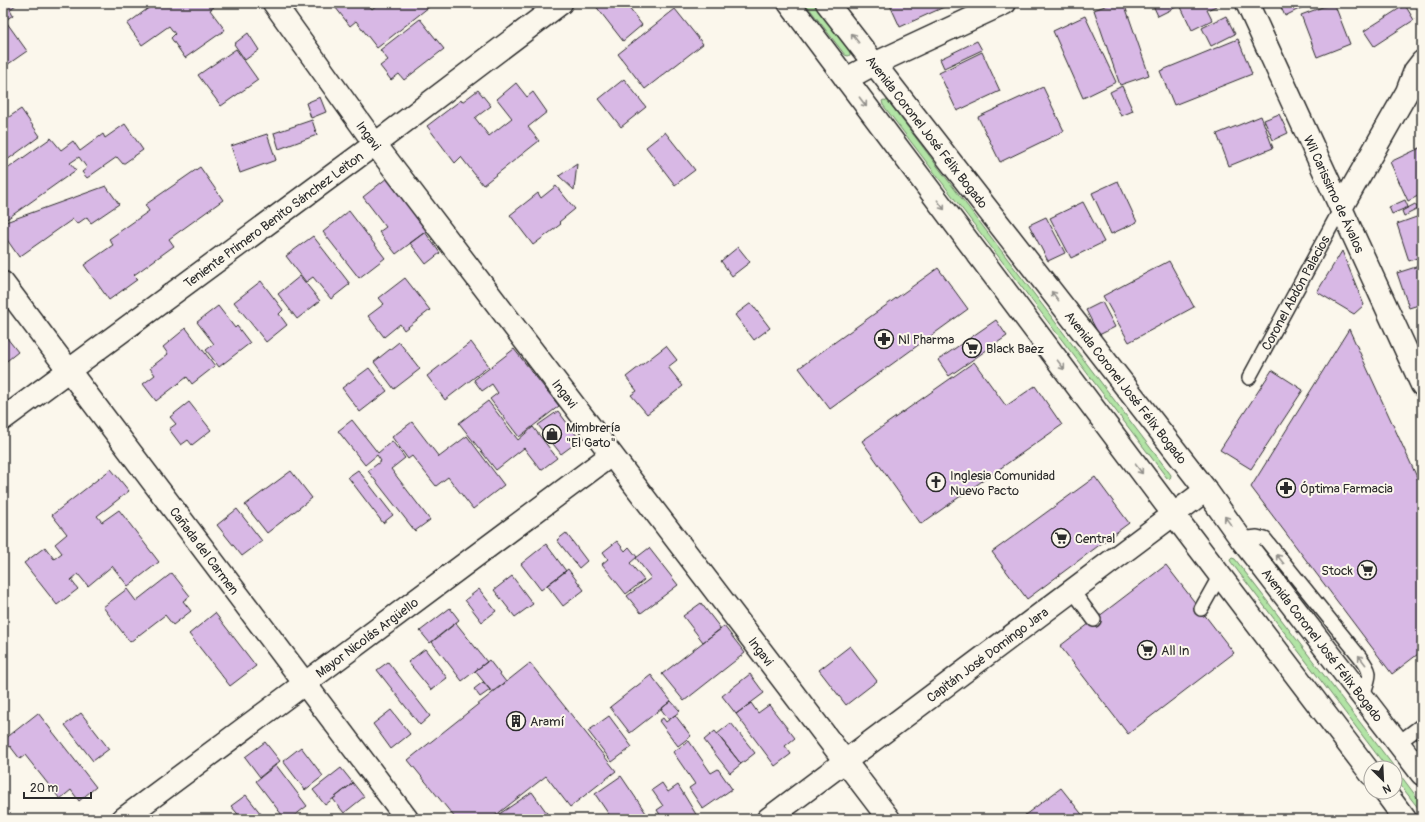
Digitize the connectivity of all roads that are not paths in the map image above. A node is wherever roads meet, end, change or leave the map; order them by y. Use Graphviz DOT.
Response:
graph roads {
  1 [pos="274,3"];
  2 [pos="561,3"];
  3 [pos="789,3"];
  4 [pos="827,3"];
  5 [pos="1005,3"];
  6 [pos="1247,3"];
  7 [pos="1422,62"];
  8 [pos="874,64"];
  9 [pos="846,79"];
  10 [pos="375,144"];
  11 [pos="1341,208"];
  12 [pos="3,283"];
  13 [pos="69,370"];
  14 [pos="1249,378"];
  15 [pos="1422,385"];
  16 [pos="3,418"];
  17 [pos="612,455"];
  18 [pos="1206,490"];
  19 [pos="1174,515"];
  20 [pos="1220,575"];
  21 [pos="1072,590"];
  22 [pos="1201,610"];
  23 [pos="1094,620"];
  24 [pos="304,684"];
  25 [pos="1422,725"];
  26 [pos="1398,743"];
  27 [pos="845,761"];
  28 [pos="1363,763"];
  29 [pos="1422,774"];
  30 [pos="1391,800"];
  31 [pos="123,819"];
  32 [pos="407,819"];
  33 [pos="768,819"];
  34 [pos="889,819"];
  35 [pos="1406,819"];
  1 -- 10 [label="street, Ingavi"];
  2 -- 10 [label="street, Teniente Primero Benito Sánchez Leiton"];
  3 -- 9 [label="street"];
  8 -- 4 [label="street, Avenida Coronel José Félix Bogado, one-way"];
  5 -- 8 [label="street"];
  6 -- 11 [label="street, Wil Carissimo de Ávalos"];
  7 -- 11 [label="street, Coronel Abdón Palacios"];
  8 -- 9 [label="street"];
  18 -- 8 [label="street, Avenida Coronel José Félix Bogado, one-way"];
  9 -- 19 [label="street, one-way"];
  10 -- 13 [label="street, Teniente Primero Benito Sánchez Leiton"];
  10 -- 17 [label="street, Ingavi"];
  11 -- 14 [label="lane, Coronel Abdón Palacios"];
  11 -- 15 [label="street, Wil Carissimo de Ávalos"];
  12 -- 13 [label="street, Cañada del Carmen"];
  13 -- 16 [label="street, Teniente Primero Benito Sánchez Leiton"];
  13 -- 24 [label="street, Cañada del Carmen"];
  17 -- 24 [label="street, Mayor Nicolás Argüello"];
  17 -- 27 [label="street, Ingavi"];
  18 -- 19 [label="street, Capitán José Domingo Jara"];
  26 -- 18 [label="street, Avenida Coronel José Félix Bogado, one-way"];
  19 -- 20 [label="street"];
  19 -- 21 [label="street, Capitán José Domingo Jara"];
  20 -- 22 [label="lane"];
  20 -- 28 [label="street"];
  21 -- 23 [label="lane"];
  21 -- 27 [label="street, Capitán José Domingo Jara"];
  24 -- 31 [label="street, Mayor Nicolás Argüello"];
  24 -- 32 [label="street, Cañada del Carmen"];
  25 -- 26 [label="lane"];
  26 -- 29 [label="street, Avenida Coronel José Félix Bogado"];
  27 -- 33 [label="street, Capitán José Domingo Jara"];
  27 -- 34 [label="street, Ingavi"];
  30 -- 35 [label="street"];
}
